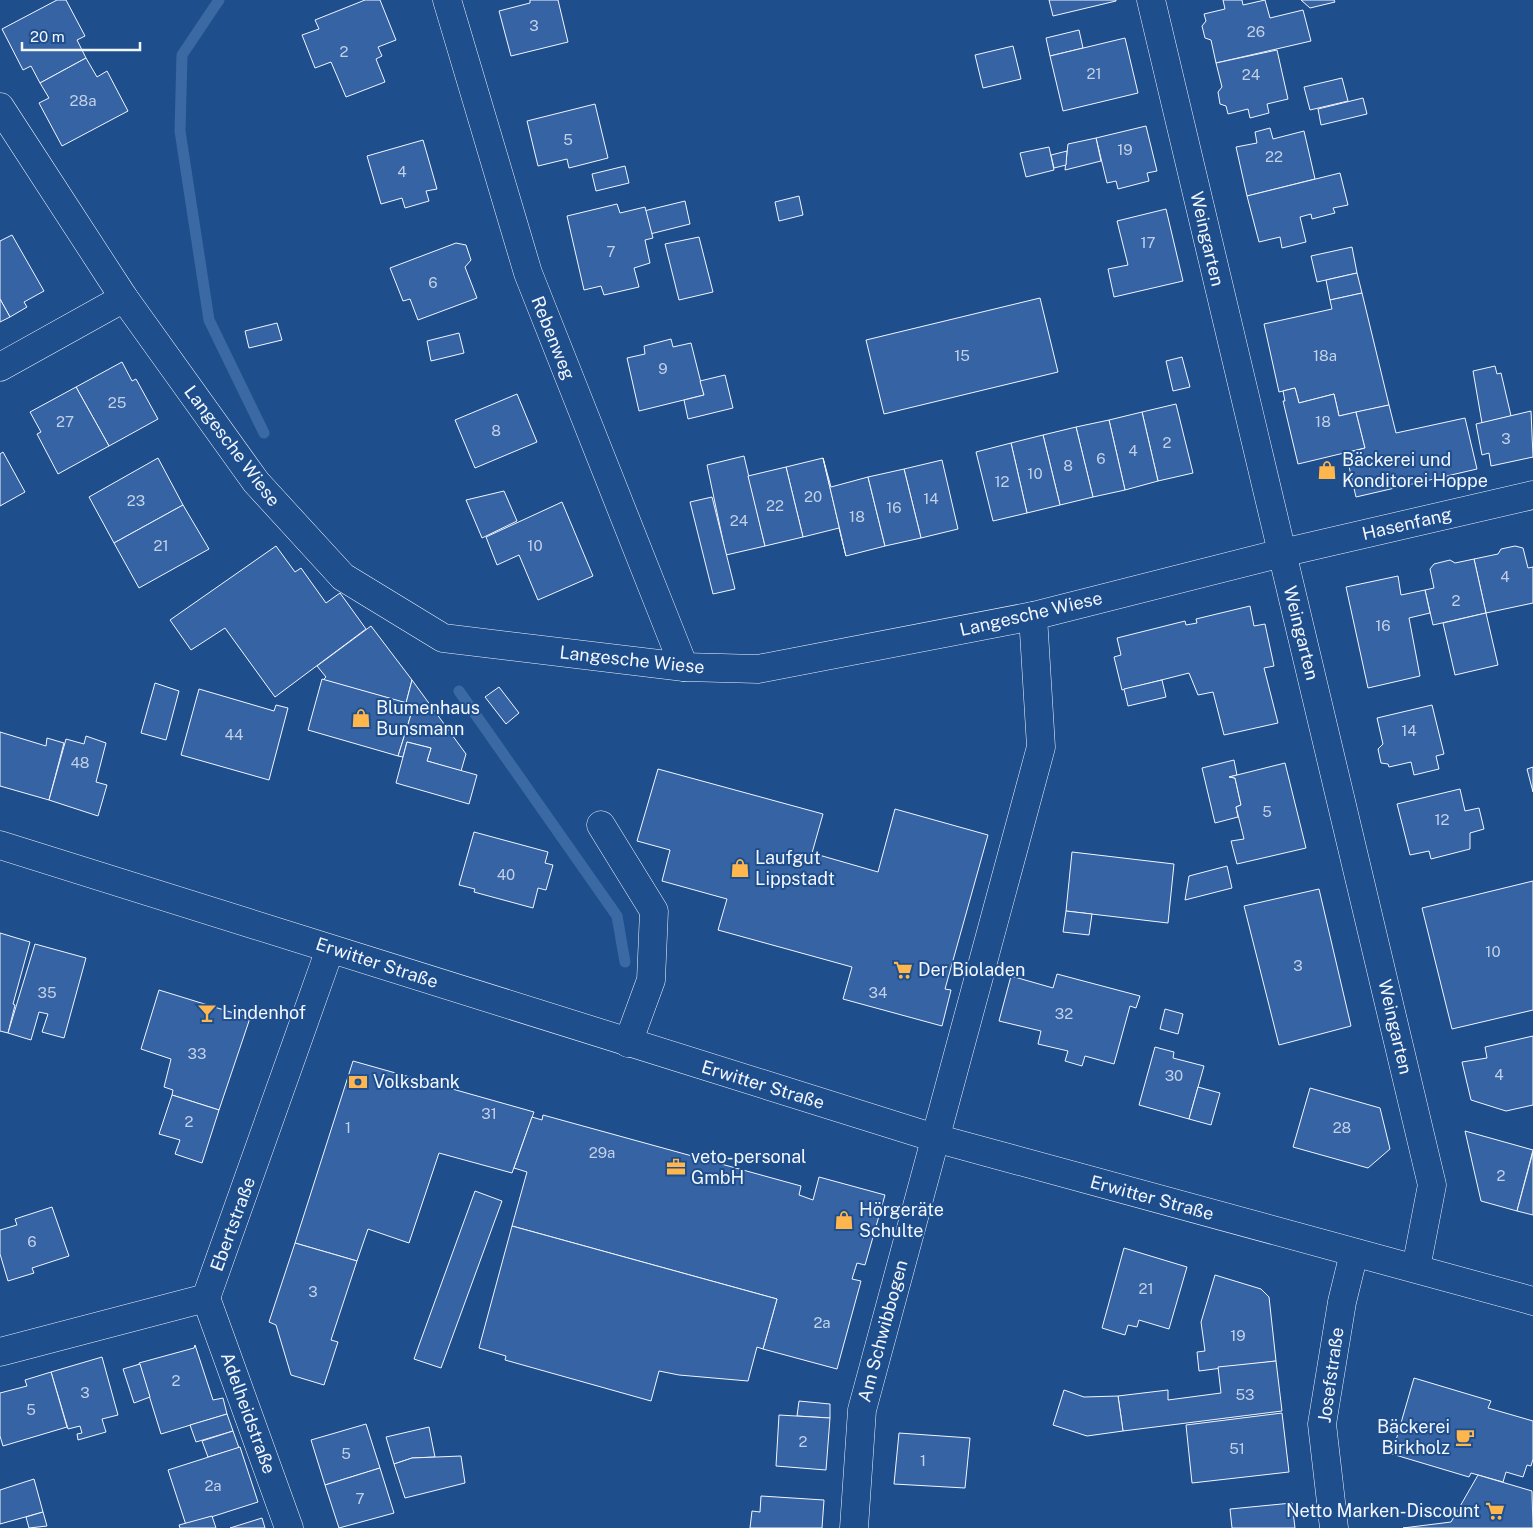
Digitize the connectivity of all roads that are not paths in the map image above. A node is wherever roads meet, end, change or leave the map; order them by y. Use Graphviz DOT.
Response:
graph roads {
  1 [pos="447,0"];
  2 [pos="1151,0"];
  3 [pos="0,107"];
  4 [pos="124,298"];
  5 [pos="0,367"];
  6 [pos="1533,496"];
  7 [pos="1282,553"];
  8 [pos="1033,616"];
  9 [pos="684,667"];
  10 [pos="601,825"];
  11 [pos="0,845"];
  12 [pos="330,949"];
  13 [pos="628,1043"];
  14 [pos="935,1138"];
  15 [pos="1354,1253"];
  16 [pos="1416,1268"];
  17 [pos="206,1298"];
  18 [pos="1533,1301"];
  19 [pos="0,1352"];
  20 [pos="289,1528"];
  21 [pos="854,1528"];
  22 [pos="1334,1528"];
  1 -- 9 [label="street, Rebenweg"];
  2 -- 7 [label="street, Weingarten"];
  3 -- 4 [label="street, Langesche Wiese"];
  4 -- 5 [label="street"];
  4 -- 9 [label="street, Langesche Wiese"];
  6 -- 7 [label="street, Hasenfang"];
  7 -- 8 [label="street, Langesche Wiese"];
  7 -- 16 [label="street, Weingarten"];
  8 -- 9 [label="street, Langesche Wiese"];
  8 -- 14 [label="street, Am Schwibbogen"];
  10 -- 13 [label="street"];
  11 -- 12 [label="street, Erwitter Straße"];
  12 -- 13 [label="street, Erwitter Straße"];
  12 -- 17 [label="street, Ebertstraße"];
  13 -- 14 [label="street, Erwitter Straße"];
  14 -- 15 [label="street, Erwitter Straße"];
  14 -- 21 [label="street, Am Schwibbogen"];
  15 -- 16 [label="street, Erwitter Straße"];
  15 -- 22 [label="street, Josefstraße"];
  16 -- 18 [label="street, Erwitter Straße"];
  17 -- 19 [label="street"];
  17 -- 20 [label="street, Adelheidstraße"];
}
